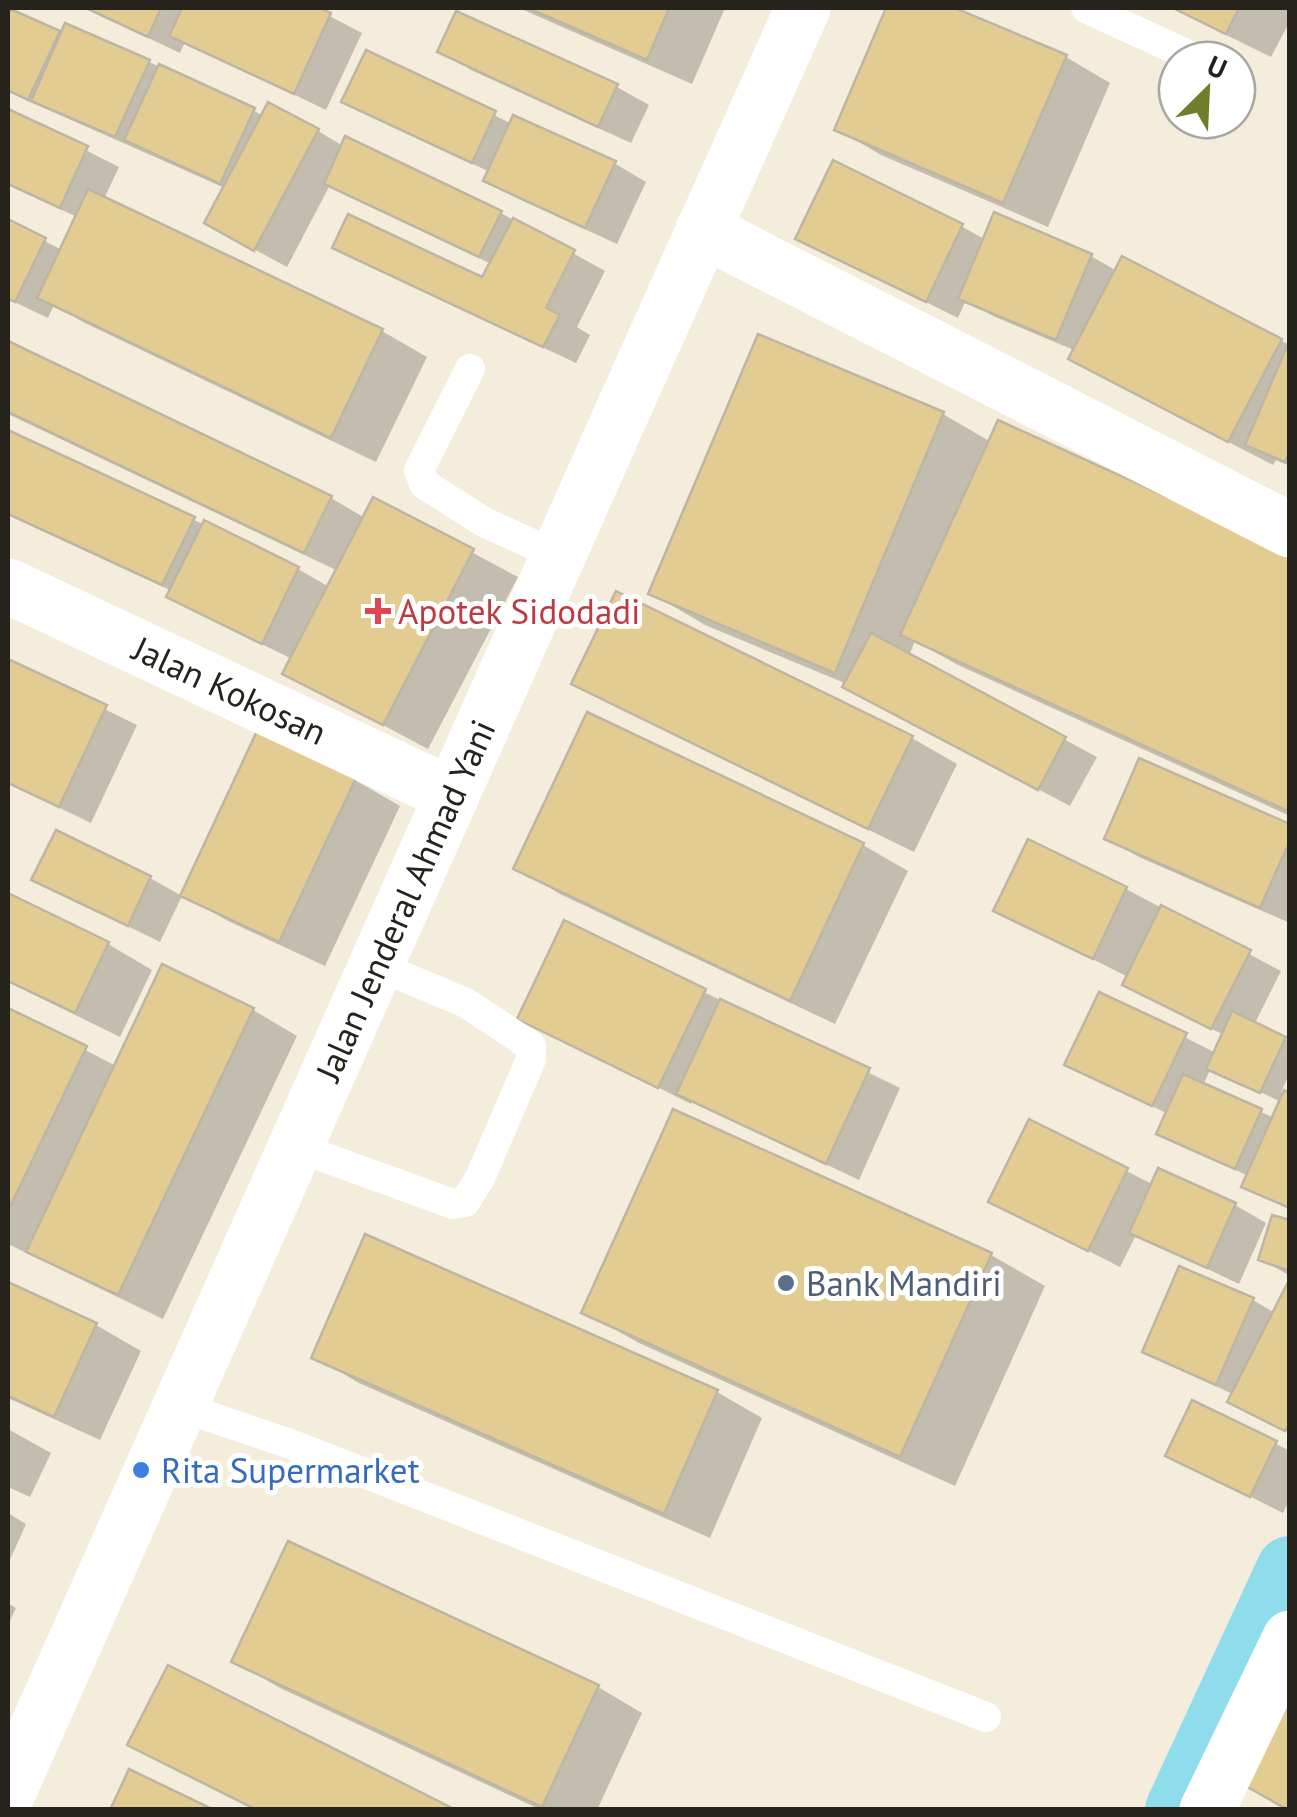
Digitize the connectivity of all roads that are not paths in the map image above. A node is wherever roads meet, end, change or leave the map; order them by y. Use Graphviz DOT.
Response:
graph roads {
  1 [pos="803,8"];
  2 [pos="1086,8"];
  3 [pos="1157,41"];
  4 [pos="703,230"];
  5 [pos="470,368"];
  6 [pos="1290,530"];
  7 [pos="556,555"];
  8 [pos="8,586"];
  9 [pos="452,794"];
  10 [pos="378,966"];
  11 [pos="296,1146"];
  12 [pos="180,1407"];
  13 [pos="1290,1638"];
  14 [pos="986,1717"];
  15 [pos="8,1792"];
  16 [pos="1207,1810"];
  1 -- 4 [label="main road, Jalan Jenderal Ahmad Yani"];
  2 -- 3 [label="lane"];
  4 -- 6 [label="main road"];
  4 -- 7 [label="main road, Jalan Jenderal Ahmad Yani"];
  5 -- 7 [label="lane"];
  7 -- 9 [label="main road, Jalan Jenderal Ahmad Yani"];
  8 -- 9 [label="main road, Jalan Kokosan"];
  9 -- 10 [label="main road, Jalan Jenderal Ahmad Yani"];
  10 -- 11 [label="main road, Jalan Jenderal Ahmad Yani"];
  10 -- 11 [label="lane"];
  11 -- 12 [label="main road, Jalan Jenderal Ahmad Yani"];
  12 -- 14 [label="lane"];
  12 -- 15 [label="main road, Jalan Jenderal Ahmad Yani"];
  13 -- 16 [label="main road"];
}
